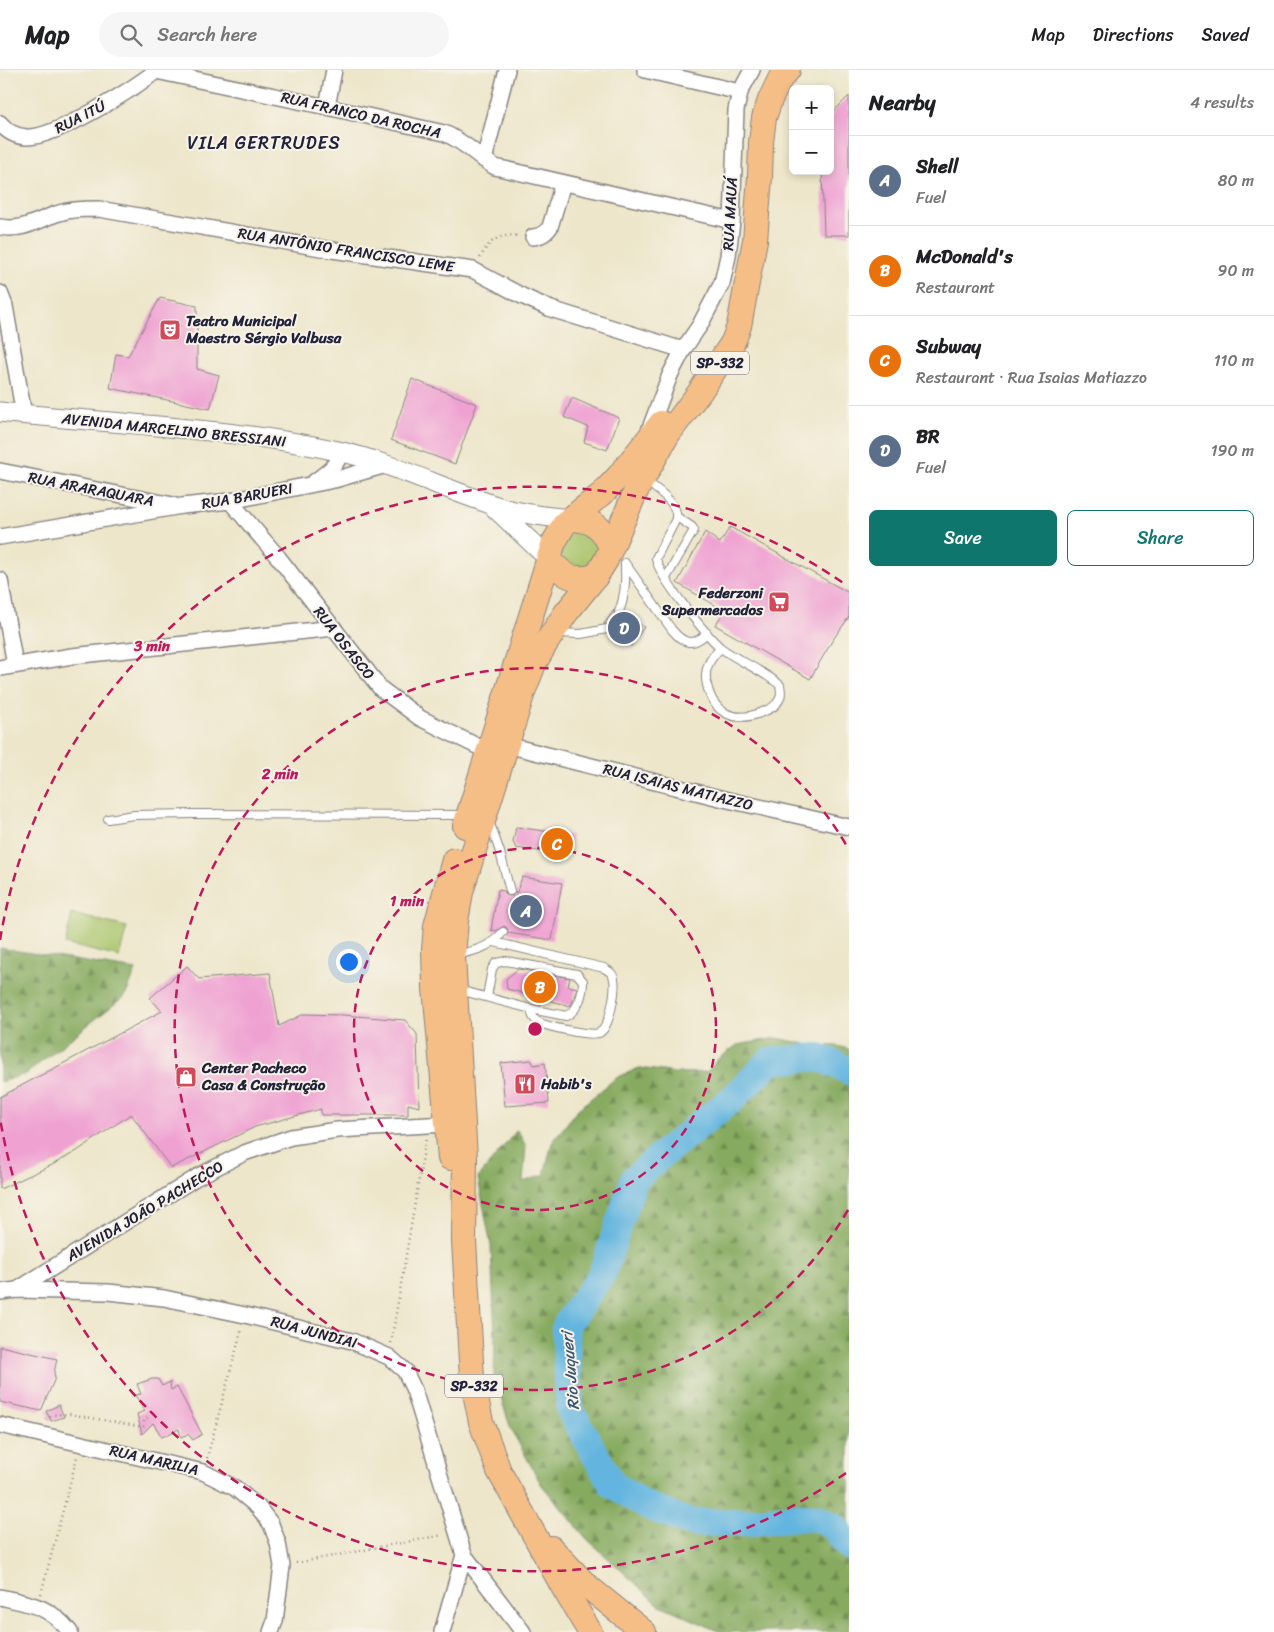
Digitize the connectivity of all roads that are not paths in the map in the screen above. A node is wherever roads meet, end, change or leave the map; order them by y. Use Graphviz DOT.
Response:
graph roads {
  1 [pos="156,70"];
  2 [pos="334,70"];
  3 [pos="507,70"];
  4 [pos="644,70"];
  5 [pos="752,70"];
  6 [pos="788,70"];
  7 [pos="740,92"];
  8 [pos="327,107"];
  9 [pos="0,123"];
  10 [pos="484,160"];
  11 [pos="563,184"];
  12 [pos="732,222"];
  13 [pos="0,227"];
  14 [pos="533,238"];
  15 [pos="0,293"];
  16 [pos="743,299"];
  17 [pos="682,350"];
  18 [pos="0,412"];
  19 [pos="24,415"];
  20 [pos="644,443"];
  21 [pos="340,452"];
  22 [pos="386,465"];
  23 [pos="0,471"];
  24 [pos="642,477"];
  25 [pos="311,484"];
  26 [pos="230,501"];
  27 [pos="488,502"];
  28 [pos="182,506"];
  29 [pos="677,517"];
  30 [pos="570,519"];
  31 [pos="0,537"];
  32 [pos="618,555"];
  33 [pos="548,559"];
  34 [pos="596,576"];
  35 [pos="666,578"];
  36 [pos="0,580"];
  37 [pos="620,612"];
  38 [pos="334,628"];
  39 [pos="606,629"];
  40 [pos="553,633"];
  41 [pos="707,633"];
  42 [pos="721,648"];
  43 [pos="8,666"];
  44 [pos="497,748"];
  45 [pos="477,814"];
  46 [pos="108,819"];
  47 [pos="849,827"];
  48 [pos="510,891"];
  49 [pos="503,932"];
  50 [pos="494,942"];
  51 [pos="453,956"];
  52 [pos="454,989"];
  53 [pos="487,997"];
  54 [pos="530,1009"];
  55 [pos="437,1124"];
  56 [pos="464,1242"];
  57 [pos="17,1290"];
  58 [pos="0,1292"];
  59 [pos="0,1300"];
  60 [pos="0,1425"];
  61 [pos="526,1521"];
  62 [pos="464,1555"];
  63 [pos="0,1597"];
  64 [pos="70,1632"];
  65 [pos="271,1632"];
  66 [pos="442,1632"];
  67 [pos="523,1632"];
  68 [pos="590,1632"];
  69 [pos="644,1632"];
  1 -- 8 [label="street, RUA FRANCO DA ROCHA"];
  1 -- 9 [label="street, RUA ITÚ"];
  2 -- 8 [label="street"];
  3 -- 10 [label="street"];
  4 -- 7 [label="street"];
  5 -- 7 [label="street, RUA MAUÁ"];
  6 -- 16 [label="main road, SP-332"];
  7 -- 12 [label="street, RUA MAUÁ"];
  8 -- 10 [label="street, RUA FRANCO DA ROCHA"];
  10 -- 11 [label="street, RUA FRANCO DA ROCHA"];
  11 -- 12 [label="street, RUA FRANCO DA ROCHA"];
  11 -- 14 [label="street"];
  12 -- 17 [label="street, RUA MAUÁ"];
  13 -- 17 [label="street, RUA ANTÔNIO FRANCISCO LEME"];
  15 -- 19 [label="street"];
  16 -- 20 [label="main road, SP-332"];
  16 -- 24 [label="main road, SP-332"];
  17 -- 20 [label="street, RUA MAUÁ"];
  18 -- 19 [label="street, AVENIDA MARCELINO BRESSIANI"];
  19 -- 21 [label="street, AVENIDA MARCELINO BRESSIANI"];
  20 -- 30 [label="main road, SP-332"];
  21 -- 22 [label="street, AVENIDA MARCELINO BRESSIANI"];
  21 -- 25 [label="street, RUA BARUERI"];
  22 -- 25 [label="street, RUA BARUERI"];
  22 -- 27 [label="street, AVENIDA MARCELINO BRESSIANI"];
  23 -- 28 [label="street, RUA ARARAQUARA"];
  24 -- 29 [label="lane"];
  24 -- 32 [label="main road, SP-332"];
  25 -- 26 [label="street, RUA BARUERI"];
  26 -- 28 [label="street, RUA BARUERI"];
  26 -- 38 [label="street, RUA OSASCO"];
  27 -- 30 [label="street, AVENIDA MARCELINO BRESSIANI"];
  27 -- 33 [label="street"];
  28 -- 31 [label="street"];
  29 -- 35 [label="lane"];
  29 -- 35 [label="lane"];
  30 -- 32 [label="main road"];
  30 -- 33 [label="main road, SP-332"];
  32 -- 34 [label="main road, SP-332"];
  32 -- 37 [label="lane"];
  32 -- 41 [label="lane"];
  33 -- 34 [label="main road"];
  33 -- 44 [label="main road, SP-332"];
  34 -- 40 [label="main road, SP-332"];
  35 -- 41 [label="lane"];
  36 -- 43 [label="street"];
  38 -- 43 [label="street"];
  38 -- 44 [label="street, RUA OSASCO"];
  39 -- 40 [label="lane"];
  40 -- 44 [label="main road, SP-332"];
  41 -- 42 [label="lane"];
  42 -- 42 [label="lane"];
  44 -- 45 [label="main road, SP-332"];
  44 -- 47 [label="street, RUA ISAIAS MATIAZZO"];
  45 -- 46 [label="lane"];
  45 -- 48 [label="lane"];
  45 -- 51 [label="main road, SP-332"];
  45 -- 55 [label="main road, SP-332"];
  49 -- 50 [label="lane"];
  50 -- 51 [label="lane"];
  50 -- 54 [label="lane"];
  51 -- 52 [label="main road, SP-332"];
  52 -- 53 [label="lane"];
  52 -- 56 [label="main road, SP-332"];
  53 -- 54 [label="lane"];
  53 -- 54 [label="lane"];
  55 -- 56 [label="main road, SP-332"];
  55 -- 57 [label="street, AVENIDA JOÃO PACHECCO"];
  56 -- 61 [label="main road, SP-332"];
  57 -- 58 [label="street, RUA JUNDIAI"];
  57 -- 59 [label="street, AVENIDA JOÃO PACHECCO"];
  57 -- 62 [label="street, RUA JUNDIAI"];
  60 -- 65 [label="street, RUA MARILIA"];
  61 -- 68 [label="main road, SP-332"];
  61 -- 69 [label="main road"];
  62 -- 66 [label="street"];
  62 -- 67 [label="street, RUA JUNDIAI"];
  63 -- 64 [label="street"];
}
